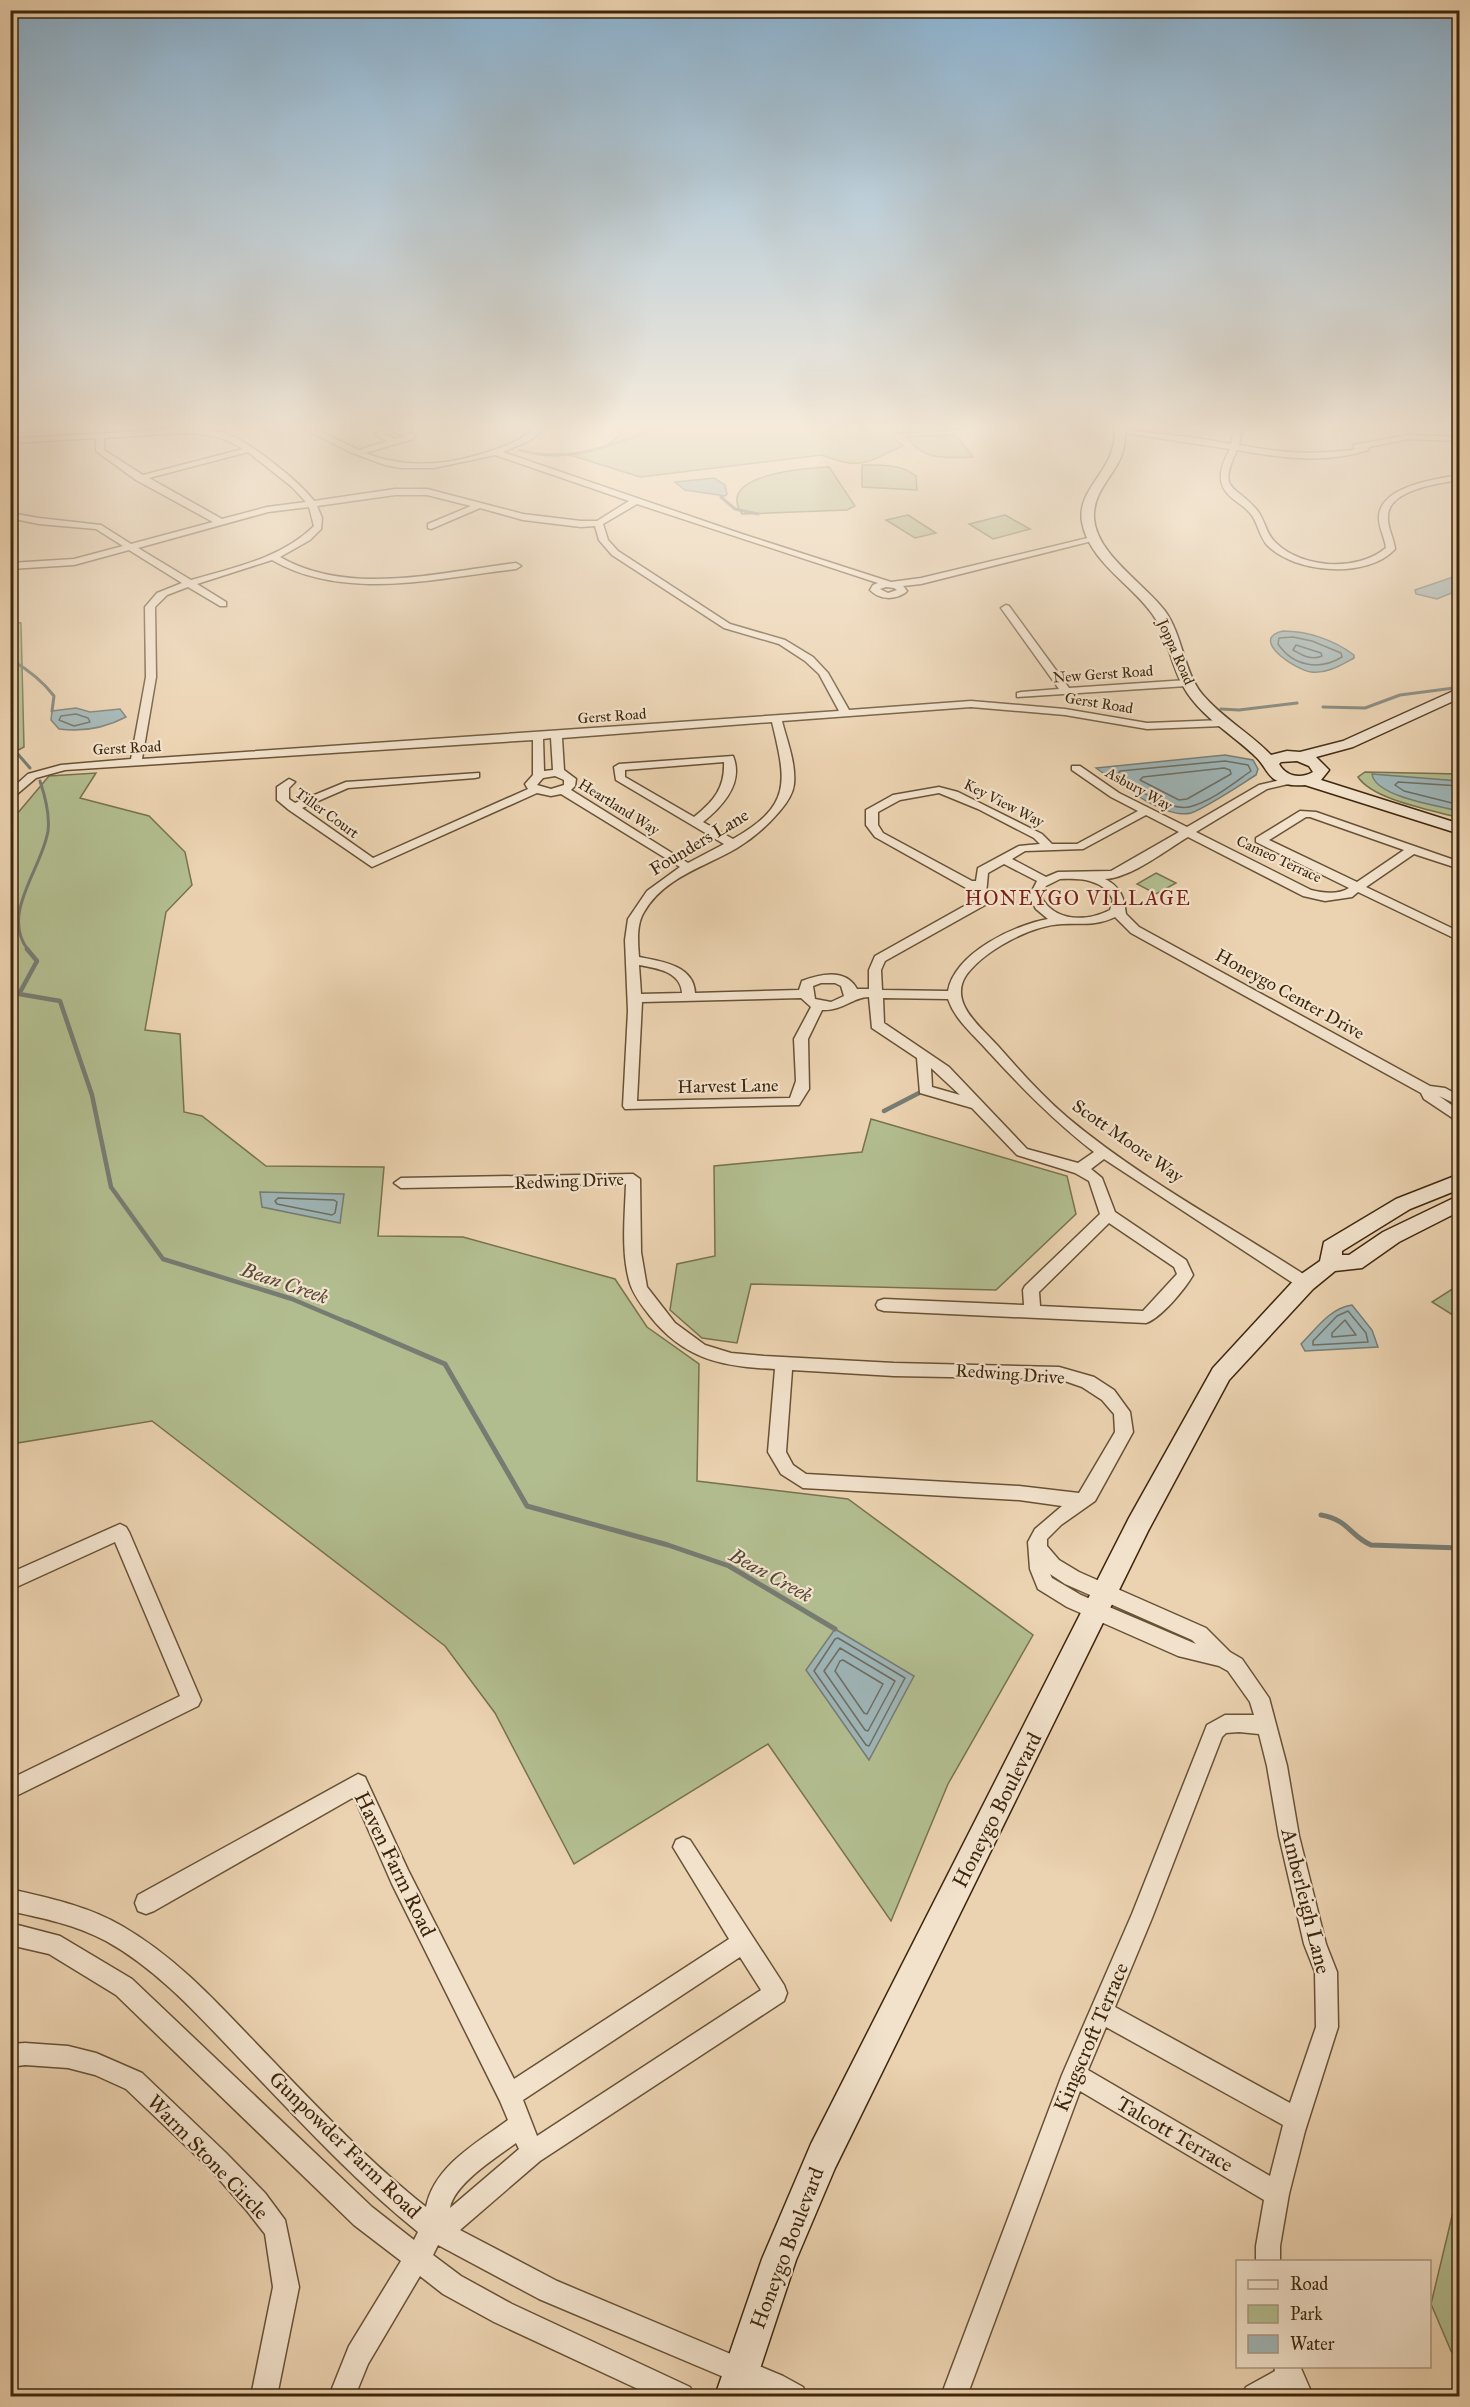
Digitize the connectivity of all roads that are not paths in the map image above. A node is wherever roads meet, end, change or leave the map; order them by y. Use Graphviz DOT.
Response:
graph roads {
  1 [pos="117,538"];
  2 [pos="163,538"];
  3 [pos="307,538"];
  4 [pos="604,538"];
  5 [pos="750,538"];
  6 [pos="1092,538"];
  7 [pos="1093,538"];
  8 [pos="1267,538"];
  9 [pos="1389,538"];
  10 [pos="132,547"];
  11 [pos="272,556"];
  12 [pos="10,566"];
  13 [pos="516,566"];
  14 [pos="866,576"];
  15 [pos="189,583"];
  16 [pos="876,586"];
  17 [pos="895,586"];
  18 [pos="223,604"];
  19 [pos="1005,608"];
  20 [pos="1187,683"];
  21 [pos="1066,692"];
  22 [pos="1460,692"];
  23 [pos="1022,695"];
  24 [pos="845,713"];
  25 [pos="776,718"];
  26 [pos="1223,723"];
  27 [pos="556,735"];
  28 [pos="538,736"];
  29 [pos="1252,743"];
  30 [pos="1348,744"];
  31 [pos="1293,756"];
  32 [pos="136,763"];
  33 [pos="1272,767"];
  34 [pos="1076,768"];
  35 [pos="1314,771"];
  36 [pos="562,774"];
  37 [pos="475,775"];
  38 [pos="539,775"];
  39 [pos="289,782"];
  40 [pos="1263,788"];
  41 [pos="536,790"];
  42 [pos="563,790"];
  43 [pos="10,796"];
  44 [pos="1391,807"];
  45 [pos="294,808"];
  46 [pos="1146,811"];
  47 [pos="695,822"];
  48 [pos="1460,829"];
  49 [pos="1188,834"];
  50 [pos="734,845"];
  51 [pos="1048,846"];
  52 [pos="1413,849"];
  53 [pos="1004,859"];
  54 [pos="1460,866"];
  55 [pos="689,868"];
  56 [pos="1128,868"];
  57 [pos="1084,876"];
  58 [pos="1045,881"];
  59 [pos="980,885"];
  60 [pos="1359,888"];
  61 [pos="1115,891"];
  62 [pos="1039,905"];
  63 [pos="1119,906"];
  64 [pos="1065,920"];
  65 [pos="1097,921"];
  66 [pos="1026,927"];
  67 [pos="1135,930"];
  68 [pos="1460,937"];
  69 [pos="634,960"];
  70 [pos="852,993"];
  71 [pos="875,993"];
  72 [pos="804,994"];
  73 [pos="954,995"];
  74 [pos="689,996"];
  75 [pos="635,998"];
  76 [pos="819,1005"];
  77 [pos="924,1056"];
  78 [pos="1427,1090"];
  79 [pos="1460,1102"];
  80 [pos="980,1105"];
  81 [pos="630,1106"];
  82 [pos="1460,1118"];
  83 [pos="1104,1152"];
  84 [pos="1119,1162"];
  85 [pos="1080,1169"];
  86 [pos="1095,1179"];
  87 [pos="1460,1181"];
  88 [pos="402,1183"];
  89 [pos="1460,1202"];
  90 [pos="1108,1215"];
  91 [pos="1329,1264"];
  92 [pos="1305,1284"];
  93 [pos="884,1305"];
  94 [pos="1032,1311"];
  95 [pos="784,1363"];
  96 [pos="1082,1501"];
  97 [pos="10,1582"];
  98 [pos="1101,1602"];
  99 [pos="1267,1726"];
  100 [pos="10,1790"];
  101 [pos="683,1847"];
  102 [pos="10,1900"];
  103 [pos="146,1903"];
  104 [pos="10,1934"];
  105 [pos="744,1942"];
  106 [pos="1102,2012"];
  107 [pos="10,2056"];
  108 [pos="1074,2075"];
  109 [pos="510,2094"];
  110 [pos="1298,2120"];
  111 [pos="520,2126"];
  112 [pos="532,2153"];
  113 [pos="1277,2194"];
  114 [pos="434,2229"];
  115 [pos="417,2259"];
  116 [pos="1268,2260"];
  117 [pos="1292,2380"];
  118 [pos="736,2383"];
  119 [pos="264,2397"];
  120 [pos="342,2397"];
  121 [pos="681,2397"];
  122 [pos="794,2397"];
  123 [pos="954,2397"];
  124 [pos="1255,2397"];
  1 -- 10 [label="street"];
  2 -- 10 [label="street"];
  3 -- 11 [label="street"];
  4 -- 24 [label="street"];
  5 -- 14 [label="street"];
  6 -- 17 [label="street"];
  7 -- 20 [label="street, Joppa Road"];
  8 -- 9 [label="street"];
  10 -- 12 [label="street"];
  10 -- 15 [label="street"];
  11 -- 13 [label="street"];
  11 -- 15 [label="street"];
  14 -- 16 [label="street"];
  14 -- 17 [label="street"];
  15 -- 18 [label="street"];
  15 -- 32 [label="street"];
  16 -- 17 [label="street"];
  16 -- 17 [label="street"];
  19 -- 21 [label="street"];
  20 -- 21 [label="street, New Gerst Road"];
  20 -- 26 [label="street, Joppa Road"];
  21 -- 23 [label="street, New Gerst Road"];
  22 -- 30 [label="street"];
  24 -- 25 [label="street, Gerst Road"];
  24 -- 26 [label="street, Gerst Road"];
  25 -- 27 [label="street, Gerst Road"];
  25 -- 50 [label="street, Founders Lane"];
  26 -- 29 [label="street, Joppa Road"];
  27 -- 28 [label="street, Gerst Road"];
  27 -- 36 [label="street, Heartland Way"];
  28 -- 32 [label="street, Gerst Road"];
  28 -- 38 [label="street"];
  29 -- 31 [label="street, Joppa Road"];
  29 -- 33 [label="street, Joppa Road"];
  30 -- 31 [label="street"];
  30 -- 35 [label="street"];
  31 -- 33 [label="street"];
  31 -- 35 [label="street, Joppa Road"];
  32 -- 43 [label="street, Gerst Road"];
  33 -- 35 [label="street, Joppa Road"];
  33 -- 40 [label="street"];
  34 -- 46 [label="street, Asbury Way"];
  35 -- 40 [label="street"];
  35 -- 44 [label="street, Joppa Road"];
  35 -- 44 [label="street"];
  36 -- 38 [label="street, Heartland Way"];
  36 -- 42 [label="street, Heartland Way"];
  37 -- 45 [label="street"];
  38 -- 41 [label="street"];
  39 -- 45 [label="street, Tiller Court"];
  40 -- 49 [label="street"];
  41 -- 42 [label="street, Heartland Way"];
  41 -- 45 [label="street, Tiller Court"];
  42 -- 55 [label="street, Heartland Way"];
  44 -- 48 [label="street, Joppa Road"];
  46 -- 49 [label="street, Asbury Way"];
  46 -- 51 [label="street"];
  47 -- 47 [label="street"];
  47 -- 50 [label="street"];
  49 -- 56 [label="street"];
  49 -- 60 [label="street, Cameo Terrace"];
  50 -- 55 [label="street, Founders Lane"];
  51 -- 53 [label="street"];
  51 -- 59 [label="street, Key View Way"];
  52 -- 54 [label="street, Cameo Terrace"];
  52 -- 60 [label="street, Cameo Terrace"];
  52 -- 60 [label="street, Cameo Terrace"];
  53 -- 58 [label="street"];
  53 -- 59 [label="street"];
  55 -- 69 [label="street, Founders Lane"];
  56 -- 57 [label="street"];
  56 -- 61 [label="street"];
  57 -- 58 [label="street"];
  57 -- 61 [label="street"];
  58 -- 62 [label="street"];
  59 -- 71 [label="street"];
  60 -- 68 [label="street, Cameo Terrace"];
  61 -- 63 [label="street, Honeygo Center Drive"];
  62 -- 64 [label="street"];
  62 -- 66 [label="street"];
  63 -- 65 [label="street"];
  63 -- 67 [label="street, Honeygo Center Drive"];
  64 -- 65 [label="street, Honeygo Center Drive"];
  64 -- 66 [label="street"];
  65 -- 67 [label="street, Honeygo Center Drive"];
  66 -- 73 [label="street"];
  67 -- 78 [label="street, Honeygo Center Drive"];
  69 -- 74 [label="street"];
  69 -- 75 [label="street, Founders Lane"];
  70 -- 71 [label="street"];
  70 -- 72 [label="street"];
  70 -- 76 [label="street"];
  71 -- 73 [label="street"];
  71 -- 77 [label="street"];
  72 -- 74 [label="street"];
  72 -- 76 [label="street"];
  73 -- 83 [label="street, Scott Moore Way"];
  74 -- 75 [label="street"];
  75 -- 81 [label="street, Founders Lane"];
  76 -- 81 [label="street, Harvest Lane"];
  77 -- 80 [label="street"];
  77 -- 80 [label="street"];
  78 -- 79 [label="street, Honeygo Center Drive"];
  78 -- 82 [label="street, Honeygo Center Drive"];
  80 -- 85 [label="street"];
  83 -- 84 [label="street, Scott Moore Way"];
  83 -- 85 [label="street"];
  84 -- 86 [label="street"];
  84 -- 92 [label="street, Scott Moore Way"];
  85 -- 86 [label="street"];
  86 -- 90 [label="street"];
  87 -- 91 [label="street, Honeygo Boulevard"];
  88 -- 95 [label="street, Redwing Drive"];
  89 -- 91 [label="street"];
  90 -- 94 [label="street"];
  90 -- 94 [label="street"];
  91 -- 92 [label="street, Honeygo Boulevard"];
  92 -- 98 [label="street, Honeygo Boulevard"];
  93 -- 94 [label="street"];
  95 -- 96 [label="street"];
  95 -- 96 [label="street, Redwing Drive"];
  96 -- 98 [label="street, Redwing Drive"];
  97 -- 100 [label="street"];
  98 -- 99 [label="street, Amberleigh Lane"];
  98 -- 118 [label="street, Honeygo Boulevard"];
  99 -- 106 [label="street, Kingscroft Terrace"];
  99 -- 110 [label="street, Amberleigh Lane"];
  101 -- 105 [label="street"];
  102 -- 114 [label="street, Gunpowder Farm Road"];
  103 -- 109 [label="street, Haven Farm Road"];
  104 -- 115 [label="street, Gunpowder Farm Road"];
  105 -- 109 [label="street"];
  105 -- 112 [label="street"];
  106 -- 108 [label="street, Kingscroft Terrace"];
  106 -- 110 [label="street"];
  107 -- 119 [label="street, Warm Stone Circle"];
  108 -- 113 [label="street, Talcott Terrace"];
  108 -- 123 [label="street, Kingscroft Terrace"];
  109 -- 111 [label="street, Haven Farm Road"];
  110 -- 113 [label="street, Amberleigh Lane"];
  111 -- 112 [label="street, Haven Farm Road"];
  111 -- 114 [label="street"];
  112 -- 114 [label="street"];
  113 -- 116 [label="street, Amberleigh Lane"];
  114 -- 115 [label="street"];
  114 -- 118 [label="street, Gunpowder Farm Road"];
  115 -- 120 [label="street"];
  115 -- 121 [label="street, Gunpowder Farm Road"];
  117 -- 124 [label="street"];
  118 -- 122 [label="street, Gunpowder Farm Road"];
}
